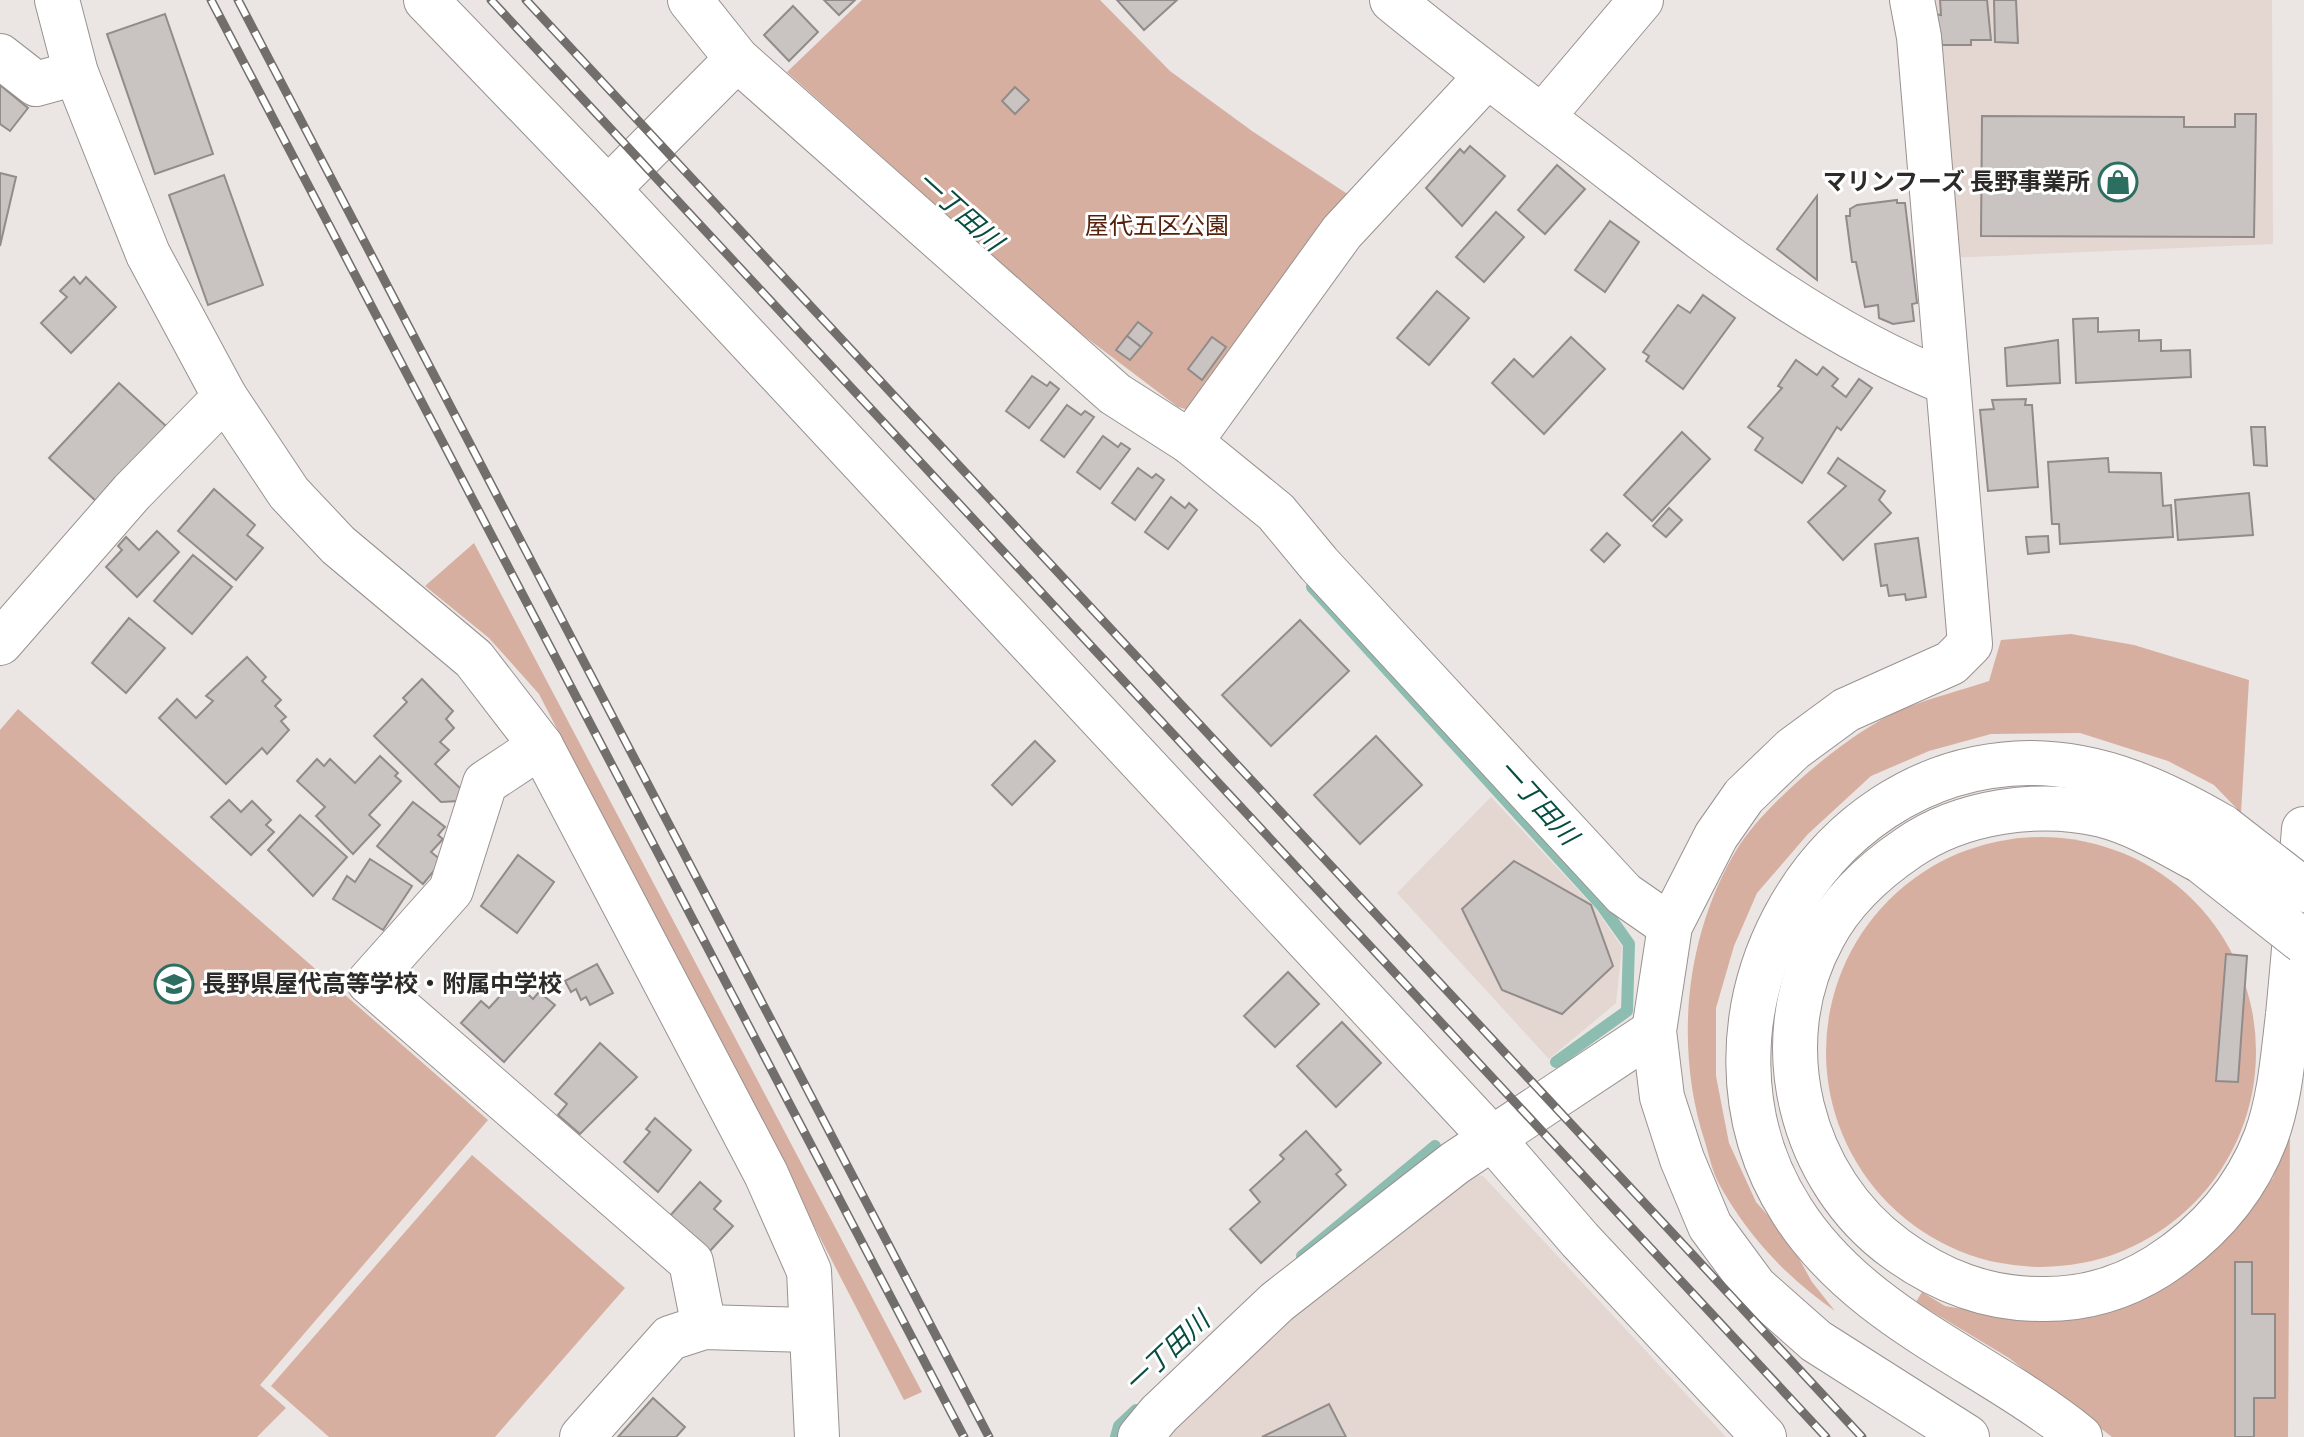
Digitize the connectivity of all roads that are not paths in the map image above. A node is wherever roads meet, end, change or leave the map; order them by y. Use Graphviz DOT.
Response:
graph roads {
  1 [pos="57,0"];
  2 [pos="426,0"];
  3 [pos="1392,0"];
  4 [pos="1641,0"];
  5 [pos="1912,0"];
  6 [pos="693,1"];
  7 [pos="0,56"];
  8 [pos="737,59"];
  9 [pos="76,73"];
  10 [pos="1486,77"];
  11 [pos="1542,117"];
  12 [pos="608,189"];
  13 [pos="1948,383"];
  14 [pos="225,397"];
  15 [pos="1190,442"];
  16 [pos="0,643"];
  17 [pos="541,746"];
  18 [pos="2304,829"];
  19 [pos="2212,844"];
  20 [pos="2304,890"];
  21 [pos="1670,926"];
  22 [pos="2304,942"];
  23 [pos="1654,1031"];
  24 [pos="1491,1137"];
  25 [pos="704,1327"];
  26 [pos="810,1330"];
  27 [pos="582,1437"];
  28 [pos="817,1437"];
  29 [pos="1140,1437"];
  30 [pos="1764,1437"];
  31 [pos="1967,1437"];
  32 [pos="2080,1437"];
  1 -- 9 [label="main road"];
  2 -- 12 [label="main road"];
  3 -- 10 [label="main road"];
  4 -- 11 [label="main road"];
  5 -- 13 [label="main road"];
  6 -- 8 [label="main road"];
  7 -- 9 [label="main road"];
  8 -- 12 [label="main road"];
  8 -- 15 [label="main road"];
  9 -- 14 [label="main road"];
  10 -- 11 [label="main road"];
  10 -- 15 [label="main road"];
  11 -- 13 [label="main road"];
  12 -- 24 [label="main road"];
  13 -- 21 [label="main road"];
  14 -- 16 [label="main road"];
  14 -- 17 [label="main road"];
  15 -- 21 [label="main road"];
  17 -- 25 [label="main road"];
  17 -- 26 [label="main road"];
  18 -- 19 [label="main road"];
  19 -- 20 [label="main road, bridge"];
  19 -- 22 [label="main road, bridge"];
  19 -- 32 [label="main road"];
  21 -- 23 [label="main road"];
  23 -- 24 [label="main road"];
  23 -- 31 [label="main road"];
  24 -- 29 [label="main road"];
  24 -- 30 [label="main road"];
  25 -- 26 [label="main road"];
  25 -- 27 [label="main road"];
  26 -- 28 [label="main road"];
}
